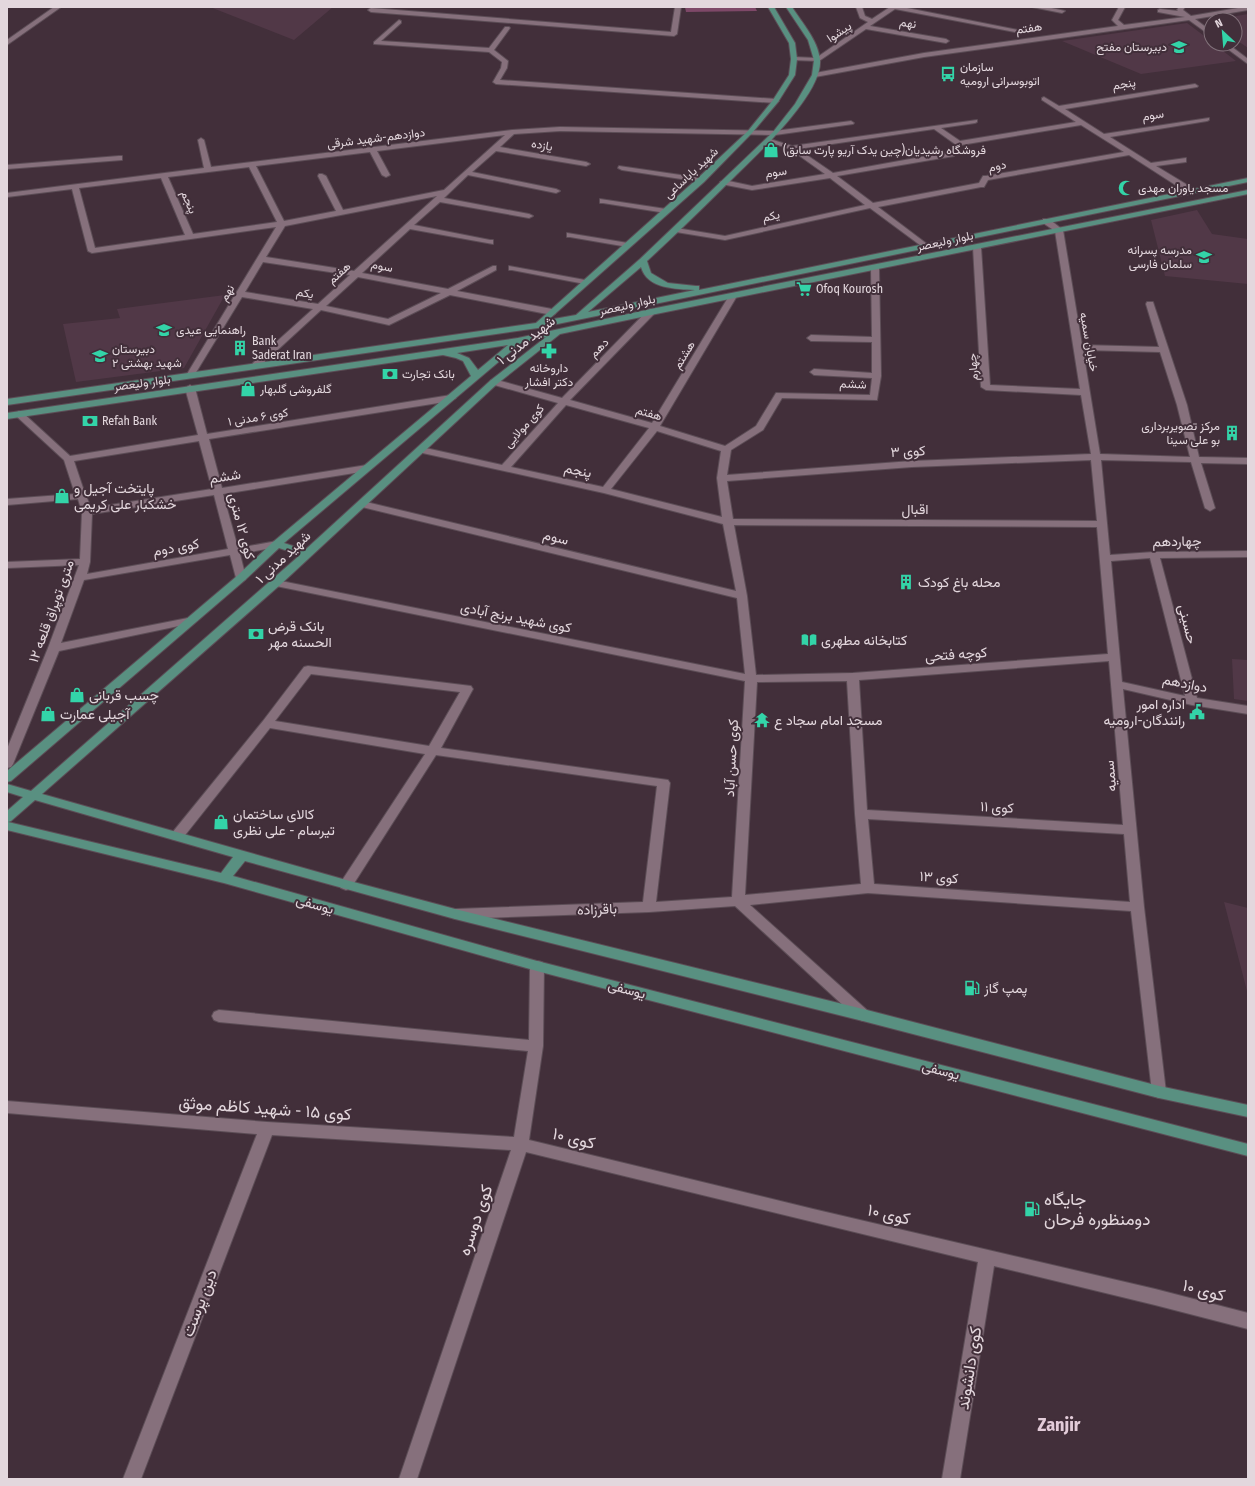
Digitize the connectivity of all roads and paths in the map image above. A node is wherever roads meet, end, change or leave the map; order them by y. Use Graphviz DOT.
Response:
graph roads {
  1 [pos="58,7"];
  2 [pos="678,7"];
  3 [pos="771,7"];
  4 [pos="789,7"];
  5 [pos="859,7"];
  6 [pos="893,7"];
  7 [pos="1035,7"];
  8 [pos="1122,7"];
  9 [pos="1182,7"];
  10 [pos="1248,8"];
  11 [pos="371,10"];
  12 [pos="1160,11"];
  13 [pos="1062,12"];
  14 [pos="1188,16"];
  15 [pos="399,22"];
  16 [pos="873,22"];
  17 [pos="485,26"];
  18 [pos="865,27"];
  19 [pos="1122,27"];
  20 [pos="1203,28"];
  21 [pos="1015,30"];
  22 [pos="946,41"];
  23 [pos="7,43"];
  24 [pos="492,50"];
  25 [pos="1235,52"];
  26 [pos="794,59"];
  27 [pos="817,60"];
  28 [pos="1248,62"];
  29 [pos="814,74"];
  30 [pos="1195,86"];
  31 [pos="1044,99"];
  32 [pos="776,101"];
  33 [pos="1058,108"];
  34 [pos="1207,119"];
  35 [pos="975,121"];
  36 [pos="851,123"];
  37 [pos="1083,123"];
  38 [pos="935,127"];
  39 [pos="512,132"];
  40 [pos="750,132"];
  41 [pos="775,133"];
  42 [pos="1103,136"];
  43 [pos="202,140"];
  44 [pos="768,140"];
  45 [pos="959,143"];
  46 [pos="494,148"];
  47 [pos="792,148"];
  48 [pos="373,150"];
  49 [pos="1130,153"];
  50 [pos="119,158"];
  51 [pos="1183,160"];
  52 [pos="586,164"];
  53 [pos="252,165"];
  54 [pos="1150,165"];
  55 [pos="7,167"];
  56 [pos="622,168"];
  57 [pos="208,170"];
  58 [pos="467,173"];
  59 [pos="386,175"];
  60 [pos="831,175"];
  61 [pos="164,176"];
  62 [pos="322,176"];
  63 [pos="701,180"];
  64 [pos="1248,180"];
  65 [pos="724,182"];
  66 [pos="75,187"];
  67 [pos="556,191"];
  68 [pos="1191,191"];
  69 [pos="446,192"];
  70 [pos="1248,192"];
  71 [pos="7,195"];
  72 [pos="438,199"];
  73 [pos="603,201"];
  74 [pos="871,206"];
  75 [pos="666,211"];
  76 [pos="341,213"];
  77 [pos="529,216"];
  78 [pos="1046,220"];
  79 [pos="282,224"];
  80 [pos="408,226"];
  81 [pos="676,230"];
  82 [pos="1059,230"];
  83 [pos="570,235"];
  84 [pos="190,237"];
  85 [pos="490,242"];
  86 [pos="628,245"];
  87 [pos="924,246"];
  88 [pos="977,247"];
  89 [pos="262,259"];
  90 [pos="643,261"];
  91 [pos="494,268"];
  92 [pos="512,268"];
  93 [pos="875,268"];
  94 [pos="356,274"];
  95 [pos="585,282"];
  96 [pos="708,289"];
  97 [pos="449,292"];
  98 [pos="240,294"];
  99 [pos="733,296"];
  100 [pos="1150,304"];
  101 [pos="318,307"];
  102 [pos="552,312"];
  103 [pos="650,312"];
  104 [pos="578,316"];
  105 [pos="538,325"];
  106 [pos="558,333"];
  107 [pos="811,338"];
  108 [pos="518,340"];
  109 [pos="876,340"];
  110 [pos="1077,347"];
  111 [pos="1164,350"];
  112 [pos="424,353"];
  113 [pos="256,365"];
  114 [pos="814,372"];
  115 [pos="191,374"];
  116 [pos="877,376"];
  117 [pos="476,377"];
  118 [pos="494,382"];
  119 [pos="190,388"];
  120 [pos="1085,392"];
  121 [pos="451,398"];
  122 [pos="564,401"];
  123 [pos="7,402"];
  124 [pos="7,407"];
  125 [pos="19,414"];
  126 [pos="7,416"];
  127 [pos="655,427"];
  128 [pos="203,437"];
  129 [pos="726,449"];
  130 [pos="421,450"];
  131 [pos="1096,457"];
  132 [pos="68,459"];
  133 [pos="1195,459"];
  134 [pos="1248,460"];
  135 [pos="367,468"];
  136 [pos="504,469"];
  137 [pos="722,478"];
  138 [pos="605,490"];
  139 [pos="218,492"];
  140 [pos="82,496"];
  141 [pos="7,502"];
  142 [pos="362,504"];
  143 [pos="1210,508"];
  144 [pos="87,512"];
  145 [pos="728,522"];
  146 [pos="1103,524"];
  147 [pos="277,544"];
  148 [pos="234,552"];
  149 [pos="306,554"];
  150 [pos="1248,554"];
  151 [pos="1154,555"];
  152 [pos="1106,558"];
  153 [pos="85,562"];
  154 [pos="7,565"];
  155 [pos="80,578"];
  156 [pos="242,578"];
  157 [pos="276,583"];
  158 [pos="742,596"];
  159 [pos="193,620"];
  160 [pos="54,648"];
  161 [pos="1115,657"];
  162 [pos="853,677"];
  163 [pos="751,680"];
  164 [pos="1117,684"];
  165 [pos="1192,701"];
  166 [pos="1248,710"];
  167 [pos="267,724"];
  168 [pos="433,751"];
  169 [pos="7,764"];
  170 [pos="7,778"];
  171 [pos="7,788"];
  172 [pos="32,796"];
  173 [pos="861,814"];
  174 [pos="7,818"];
  175 [pos="7,826"];
  176 [pos="1130,830"];
  177 [pos="178,836"];
  178 [pos="242,855"];
  179 [pos="224,878"];
  180 [pos="346,885"];
  181 [pos="868,888"];
  182 [pos="738,901"];
  183 [pos="649,907"];
  184 [pos="1137,907"];
  185 [pos="454,914"];
  186 [pos="537,966"];
  187 [pos="863,1015"];
  188 [pos="219,1016"];
  189 [pos="536,1046"];
  190 [pos="1159,1092"];
  191 [pos="7,1107"];
  192 [pos="1248,1111"];
  193 [pos="267,1128"];
  194 [pos="521,1144"];
  195 [pos="1248,1150"];
  196 [pos="986,1257"];
  197 [pos="1248,1321"];
  198 [pos="132,1479"];
  199 [pos="408,1479"];
  200 [pos="952,1479"];
  1 -- 23 [label="street"];
  2 -- 11 [label="street"];
  3 -- 26 [label="main road, شهید باباساعی"];
  4 -- 27 [label="main road"];
  5 -- 16 [label="street"];
  6 -- 16 [label="street, پیشوا"];
  6 -- 21 [label="street"];
  7 -- 13 [label="street"];
  8 -- 19 [label="street"];
  9 -- 14 [label="street"];
  10 -- 14 [label="street, هفتم"];
  12 -- 14 [label="street"];
  14 -- 19 [label="street, هفتم"];
  14 -- 20 [label="street"];
  15 -- 24 [label="street"];
  16 -- 18 [label="street, پیشوا"];
  17 -- 24 [label="street"];
  18 -- 22 [label="street, نهم"];
  18 -- 27 [label="street, پیشوا"];
  19 -- 29 [label="street, هفتم"];
  24 -- 32 [label="street"];
  25 -- 28 [label="street"];
  26 -- 27 [label="street"];
  26 -- 32 [label="main road, شهید باباساعی"];
  27 -- 29 [label="main road"];
  29 -- 41 [label="main road"];
  30 -- 33 [label="street, پنجم"];
  31 -- 33 [label="street"];
  32 -- 40 [label="main road, شهید باباساعی"];
  33 -- 37 [label="street"];
  34 -- 42 [label="street, سوم"];
  35 -- 38 [label="street"];
  36 -- 41 [label="street, دوازدهم-شهید شرقی"];
  37 -- 42 [label="street"];
  37 -- 45 [label="street"];
  38 -- 45 [label="street"];
  38 -- 47 [label="street"];
  39 -- 40 [label="street, دوازدهم-شهید شرقی"];
  39 -- 46 [label="street, هفتم"];
  39 -- 48 [label="street, دوازدهم-شهید شرقی"];
  40 -- 41 [label="street, دوازدهم-شهید شرقی"];
  40 -- 63 [label="main road, شهید باباساعی"];
  41 -- 44 [label="main road"];
  42 -- 49 [label="street"];
  43 -- 57 [label="street"];
  44 -- 47 [label="street"];
  44 -- 65 [label="main road"];
  45 -- 60 [label="street"];
  46 -- 52 [label="street, یازده"];
  46 -- 58 [label="street, هفتم"];
  47 -- 60 [label="street"];
  48 -- 53 [label="street, دوازدهم-شهید شرقی"];
  48 -- 59 [label="street"];
  49 -- 54 [label="street"];
  49 -- 74 [label="street, دوم"];
  50 -- 55 [label="street"];
  51 -- 54 [label="street"];
  53 -- 57 [label="street, دوازدهم-شهید شرقی"];
  53 -- 79 [label="street"];
  54 -- 68 [label="street"];
  56 -- 63 [label="street"];
  57 -- 61 [label="street, دوازدهم-شهید شرقی"];
  58 -- 67 [label="street"];
  58 -- 69 [label="street, هفتم"];
  60 -- 65 [label="street, سوم"];
  60 -- 74 [label="street"];
  61 -- 66 [label="street, دوازدهم-شهید شرقی"];
  61 -- 84 [label="street, پنجم"];
  62 -- 76 [label="street"];
  63 -- 75 [label="main road, شهید باباساعی"];
  64 -- 68 [label="main road, بلوار ولیعصر"];
  65 -- 81 [label="main road"];
  66 -- 71 [label="street, دوازدهم-شهید شرقی"];
  66 -- 84 [label="street"];
  68 -- 78 [label="main road, بلوار ولیعصر"];
  69 -- 72 [label="street, هفتم"];
  69 -- 76 [label="street"];
  70 -- 82 [label="main road, بلوار ولیعصر"];
  72 -- 77 [label="street"];
  72 -- 80 [label="street, هفتم"];
  73 -- 75 [label="street"];
  74 -- 81 [label="street, یکم"];
  74 -- 87 [label="street"];
  75 -- 86 [label="main road, شهید باباساعی"];
  76 -- 79 [label="street"];
  78 -- 82 [label="street"];
  78 -- 87 [label="main road, بلوار ولیعصر"];
  79 -- 84 [label="street"];
  79 -- 89 [label="street, نهم"];
  80 -- 85 [label="street"];
  80 -- 94 [label="street, هفتم"];
  81 -- 90 [label="main road"];
  82 -- 88 [label="main road, بلوار ولیعصر"];
  82 -- 110 [label="street, خیابان سمیه"];
  83 -- 86 [label="street"];
  86 -- 95 [label="main road, شهید باباساعی"];
  87 -- 96 [label="main road, بلوار ولیعصر"];
  88 -- 93 [label="main road, بلوار ولیعصر"];
  88 -- 120 [label="street, چهارم"];
  89 -- 94 [label="street, سوم"];
  89 -- 98 [label="street, نهم"];
  90 -- 96 [label="main road"];
  90 -- 104 [label="main road"];
  91 -- 97 [label="street"];
  92 -- 95 [label="street"];
  93 -- 99 [label="main road, بلوار ولیعصر"];
  93 -- 109 [label="street, ششم"];
  94 -- 97 [label="street, سوم"];
  94 -- 101 [label="street, هفتم"];
  95 -- 102 [label="main road, شهید باباساعی"];
  96 -- 104 [label="main road, بلوار ولیعصر"];
  97 -- 101 [label="street, یکم"];
  97 -- 102 [label="street, سوم"];
  98 -- 101 [label="street, یکم"];
  98 -- 115 [label="street, نهم"];
  99 -- 103 [label="main road, بلوار ولیعصر"];
  99 -- 127 [label="street, هشتم"];
  100 -- 111 [label="street"];
  101 -- 113 [label="street, هفتم"];
  102 -- 105 [label="main road, شهید باباساعی"];
  103 -- 106 [label="main road, بلوار ولیعصر"];
  103 -- 122 [label="street, دهم"];
  104 -- 105 [label="main road, بلوار ولیعصر"];
  104 -- 106 [label="main road, شهید مدنی ۱"];
  105 -- 108 [label="main road, شهید مدنی ۱"];
  105 -- 113 [label="main road, بلوار ولیعصر"];
  106 -- 108 [label="main road, بلوار ولیعصر"];
  106 -- 118 [label="main road, شهید مدنی ۱"];
  107 -- 109 [label="street"];
  108 -- 112 [label="main road, بلوار ولیعصر"];
  108 -- 117 [label="main road, شهید مدنی ۱"];
  109 -- 116 [label="street, ششم"];
  110 -- 111 [label="street"];
  110 -- 120 [label="street, خیابان سمیه"];
  111 -- 133 [label="street"];
  112 -- 117 [label="main road"];
  112 -- 119 [label="main road, بلوار ولیعصر"];
  113 -- 115 [label="main road, بلوار ولیعصر"];
  114 -- 116 [label="street"];
  115 -- 123 [label="main road, بلوار ولیعصر"];
  116 -- 129 [label="street, ششم"];
  117 -- 121 [label="main road, شهید مدنی ۱"];
  118 -- 122 [label="street, هفتم"];
  118 -- 130 [label="main road, شهید مدنی ۱"];
  119 -- 125 [label="main road, بلوار ولیعصر"];
  119 -- 128 [label="street, کوی ۱۲ متری"];
  120 -- 131 [label="street, خیابان سمیه"];
  121 -- 128 [label="street, کوی ۶ مدنی ۱"];
  121 -- 135 [label="main road, شهید مدنی ۱"];
  122 -- 127 [label="street, هفتم"];
  122 -- 136 [label="street, کوی مولایی"];
  124 -- 125 [label="main road"];
  125 -- 126 [label="main road, بلوار ولیعصر"];
  125 -- 132 [label="street, ۱۲ متری توپراق قلعه"];
  127 -- 129 [label="street, هفتم"];
  127 -- 138 [label="street, هشتم"];
  128 -- 132 [label="street, کوی ۶ مدنی ۱"];
  128 -- 139 [label="street, کوی ۱۲ متری"];
  129 -- 137 [label="street, کوی حسن آباد"];
  130 -- 136 [label="street, پنجم"];
  130 -- 142 [label="main road, شهید مدنی ۱"];
  131 -- 133 [label="street, کوی ۳"];
  131 -- 137 [label="street, کوی ۳"];
  131 -- 146 [label="street, سمیه"];
  132 -- 140 [label="street, ۱۲ متری توپراق قلعه"];
  133 -- 134 [label="street, کوی ۳"];
  133 -- 143 [label="street"];
  135 -- 139 [label="street, ششم"];
  135 -- 147 [label="main road, شهید مدنی ۱"];
  136 -- 138 [label="street, پنجم"];
  137 -- 145 [label="street, کوی حسن آباد"];
  138 -- 145 [label="street, پنجم"];
  139 -- 144 [label="street, ششم"];
  139 -- 148 [label="street, کوی ۱۲ متری"];
  140 -- 141 [label="street"];
  140 -- 144 [label="street, ۱۲ متری توپراق قلعه"];
  142 -- 149 [label="main road, شهید مدنی ۱"];
  142 -- 158 [label="street, سوم"];
  144 -- 153 [label="street, ۱۲ متری توپراق قلعه"];
  145 -- 146 [label="street, اقبال"];
  145 -- 158 [label="street, کوی حسن آباد"];
  146 -- 152 [label="street, سمیه"];
  147 -- 148 [label="street, کوی دوم"];
  147 -- 149 [label="main road"];
  147 -- 156 [label="main road, شهید مدنی ۱"];
  148 -- 155 [label="street, کوی دوم"];
  148 -- 156 [label="street, کوی ۱۲ متری"];
  149 -- 157 [label="main road, شهید مدنی ۱"];
  150 -- 151 [label="street, چهاردهم"];
  151 -- 152 [label="street, چهاردهم"];
  151 -- 165 [label="street, حسینی"];
  152 -- 161 [label="street, سمیه"];
  153 -- 154 [label="street"];
  153 -- 155 [label="street, ۱۲ متری توپراق قلعه"];
  155 -- 160 [label="street, ۱۲ متری توپراق قلعه"];
  156 -- 159 [label="main road, شهید مدنی ۱"];
  157 -- 163 [label="street, کوی شهید برنج آبادی"];
  157 -- 172 [label="main road, شهید مدنی ۱"];
  158 -- 163 [label="street, کوی حسن آباد"];
  159 -- 160 [label="street"];
  159 -- 170 [label="main road, شهید مدنی ۱"];
  160 -- 169 [label="street, ۱۲ متری توپراق قلعه"];
  161 -- 162 [label="street, کوچه فتحی"];
  161 -- 164 [label="street, سمیه"];
  162 -- 163 [label="street, کوچه فتحی"];
  162 -- 173 [label="street"];
  163 -- 182 [label="street, کوی حسن آباد"];
  164 -- 165 [label="street, دوازدهم"];
  164 -- 176 [label="street, سمیه"];
  165 -- 166 [label="street, دوازدهم"];
  167 -- 168 [label="street"];
  167 -- 168 [label="street"];
  167 -- 177 [label="street"];
  168 -- 180 [label="street"];
  168 -- 183 [label="street"];
  171 -- 172 [label="main road, یوسفی"];
  172 -- 174 [label="main road, شهید مدنی ۱"];
  172 -- 177 [label="main road, یوسفی"];
  173 -- 176 [label="street, کوی ۱۱"];
  173 -- 181 [label="street"];
  175 -- 179 [label="main road, یوسفی"];
  176 -- 184 [label="street, سمیه"];
  177 -- 178 [label="main road, یوسفی"];
  178 -- 179 [label="main road"];
  178 -- 180 [label="main road, یوسفی"];
  179 -- 186 [label="main road, یوسفی"];
  180 -- 185 [label="main road, یوسفی"];
  181 -- 182 [label="street, کوی ۱۳"];
  181 -- 184 [label="street, کوی ۱۳"];
  182 -- 183 [label="street, باقرزاده"];
  182 -- 187 [label="street"];
  183 -- 185 [label="street, باقرزاده"];
  184 -- 190 [label="street, سمیه"];
  185 -- 187 [label="main road, یوسفی"];
  186 -- 189 [label="street, کوی دوسره"];
  186 -- 195 [label="main road, یوسفی"];
  187 -- 190 [label="main road, یوسفی"];
  188 -- 189 [label="street"];
  189 -- 194 [label="street, کوی دوسره"];
  190 -- 192 [label="main road, یوسفی"];
  191 -- 193 [label="street, کوی ۱۵ - شهید کاظم موثق"];
  193 -- 194 [label="street, کوی ۱۵ - شهید کاظم موثق"];
  193 -- 198 [label="street, دین پرست"];
  194 -- 196 [label="street, کوی ۱۰"];
  194 -- 199 [label="street, کوی دوسره"];
  196 -- 197 [label="street, کوی ۱۰"];
  196 -- 200 [label="street, کوی دانشوند"];
}
